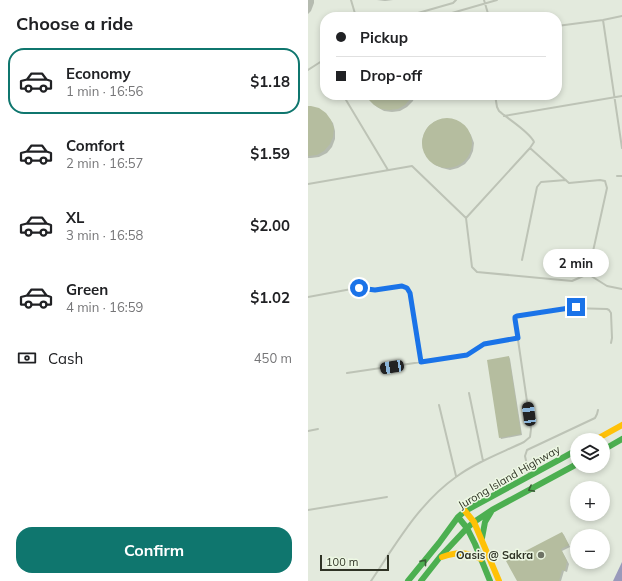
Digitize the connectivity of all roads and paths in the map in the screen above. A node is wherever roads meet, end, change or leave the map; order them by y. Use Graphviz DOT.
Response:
graph roads {
  1 [pos="351,0"];
  2 [pos="456,0"];
  3 [pos="496,0"];
  4 [pos="485,1"];
  5 [pos="355,12"];
  6 [pos="422,12"];
  7 [pos="453,12"];
  8 [pos="488,12"];
  9 [pos="622,16"];
  10 [pos="603,20"];
  11 [pos="562,25"];
  12 [pos="320,62"];
  13 [pos="308,70"];
  14 [pos="622,96"];
  15 [pos="615,97"];
  16 [pos="346,100"];
  17 [pos="496,100"];
  18 [pos="504,116"];
  19 [pos="530,148"];
  20 [pos="622,148"];
  21 [pos="388,170"];
  22 [pos="617,176"];
  23 [pos="622,176"];
  24 [pos="566,180"];
  25 [pos="308,184"];
  26 [pos="466,218"];
  27 [pos="522,260"];
  28 [pos="588,274"];
  29 [pos="622,289"];
  30 [pos="308,297"];
  31 [pos="518,338"];
  32 [pos="611,343"];
  33 [pos="421,362"];
  34 [pos="347,373"];
  35 [pos="469,392"];
  36 [pos="439,405"];
  37 [pos="598,410"];
  38 [pos="622,425"];
  39 [pos="318,429"];
  40 [pos="308,431"];
  41 [pos="608,433"];
  42 [pos="622,439"];
  43 [pos="610,446"];
  44 [pos="570,454"];
  45 [pos="483,461"];
  46 [pos="570,468"];
  47 [pos="456,476"];
  48 [pos="529,476"];
  49 [pos="387,498"];
  50 [pos="308,510"];
  51 [pos="492,510"];
  52 [pos="465,511"];
  53 [pos="458,517"];
  54 [pos="474,522"];
  55 [pos="467,528"];
  56 [pos="482,538"];
  57 [pos="440,557"];
  58 [pos="481,559"];
  59 [pos="372,581"];
  60 [pos="408,581"];
  61 [pos="421,581"];
  62 [pos="490,581"];
  63 [pos="499,581"];
  1 -- 5 [label="lane"];
  2 -- 6 [label="lane"];
  3 -- 4 [label="lane"];
  4 -- 7 [label="lane"];
  4 -- 8 [label="lane"];
  9 -- 10 [label="lane"];
  10 -- 11 [label="lane"];
  10 -- 15 [label="lane"];
  12 -- 13 [label="lane"];
  14 -- 15 [label="lane"];
  15 -- 18 [label="lane"];
  15 -- 20 [label="lane"];
  16 -- 21 [label="lane"];
  17 -- 18 [label="lane"];
  18 -- 19 [label="lane"];
  19 -- 24 [label="lane"];
  19 -- 26 [label="lane"];
  21 -- 25 [label="lane"];
  21 -- 26 [label="lane"];
  22 -- 23 [label="lane"];
  24 -- 27 [label="lane"];
  24 -- 28 [label="lane"];
  26 -- 28 [label="lane"];
  28 -- 29 [label="lane"];
  30 -- 33 [label="lane"];
  31 -- 32 [label="lane"];
  31 -- 33 [label="lane"];
  31 -- 45 [label="lane"];
  33 -- 34 [label="lane"];
  35 -- 45 [label="lane"];
  36 -- 47 [label="lane"];
  37 -- 48 [label="lane"];
  38 -- 41 [label="main road"];
  39 -- 40 [label="lane"];
  42 -- 43 [label="main road"];
  44 -- 48 [label="main road, Jurong Island Highway"];
  45 -- 47 [label="lane"];
  46 -- 51 [label="main road, Jurong Island Highway, one-way"];
  47 -- 59 [label="lane"];
  48 -- 52 [label="main road, Jurong Island Highway"];
  49 -- 50 [label="lane"];
  51 -- 54 [label="main road, Jurong Island Highway"];
  51 -- 56 [label="main road"];
  52 -- 53 [label="main road, Jurong Island Highway"];
  52 -- 54 [label="main road"];
  53 -- 55 [label="main road"];
  60 -- 53 [label="main road, Jurong Island Highway, one-way"];
  54 -- 55 [label="main road, Jurong Island Highway"];
  54 -- 56 [label="main road"];
  55 -- 57 [label="main road, Jurong Island Highway"];
  55 -- 58 [label="main road"];
  56 -- 63 [label="main road"];
  57 -- 58 [label="main road"];
  57 -- 61 [label="main road, Jurong Island Highway"];
  58 -- 62 [label="main road"];
}
